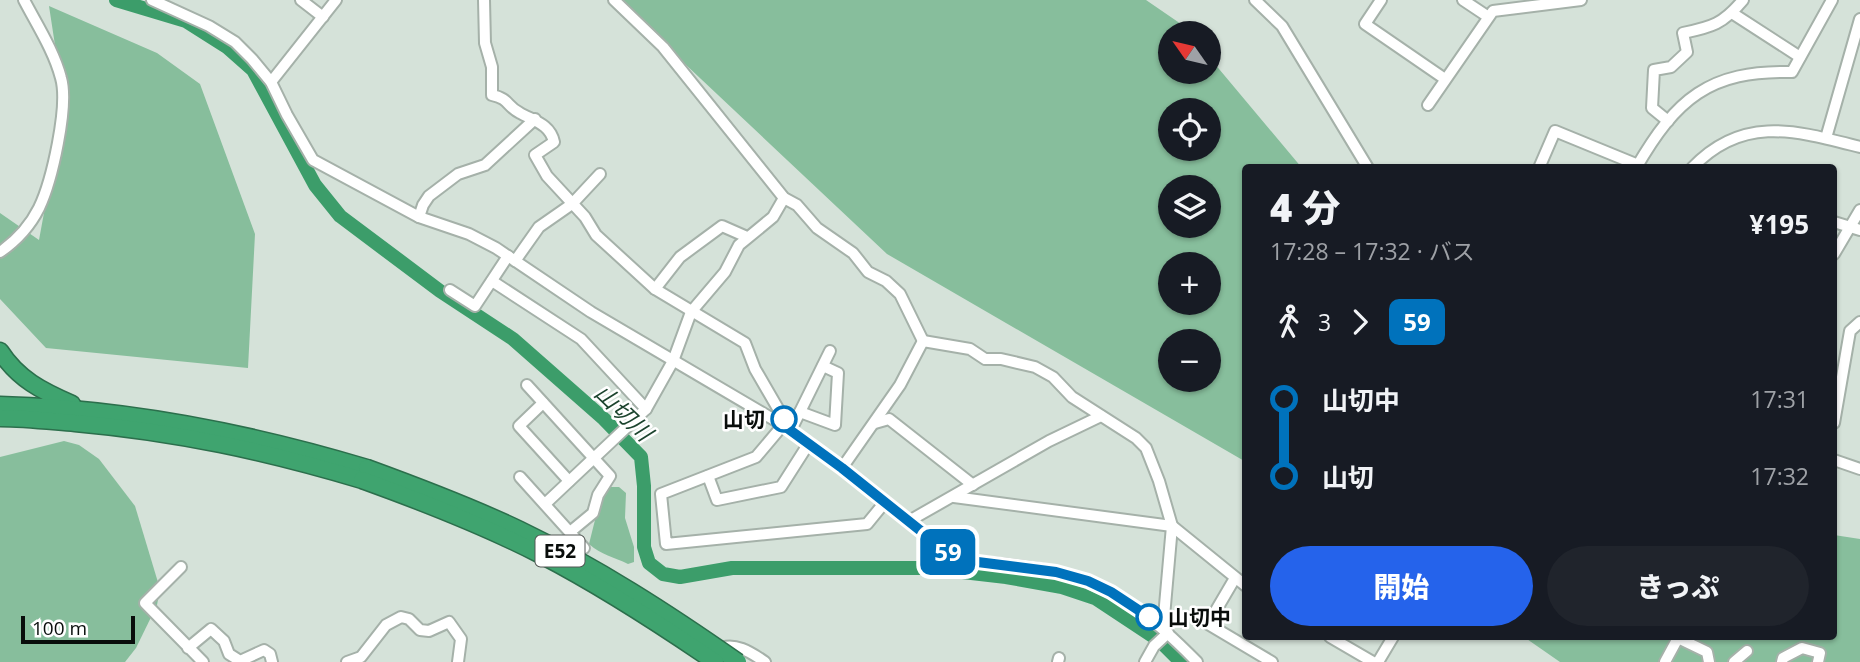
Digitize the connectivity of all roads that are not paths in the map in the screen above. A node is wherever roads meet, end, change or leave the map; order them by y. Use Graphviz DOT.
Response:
graph roads {
  1 [pos="24,0"];
  2 [pos="152,0"];
  3 [pos="301,0"];
  4 [pos="336,0"];
  5 [pos="484,0"];
  6 [pos="614,0"];
  7 [pos="1255,0"];
  8 [pos="1365,0"];
  9 [pos="1464,0"];
  10 [pos="1581,0"];
  11 [pos="1743,0"];
  12 [pos="1832,0"];
  13 [pos="1378,4"];
  14 [pos="1732,13"];
  15 [pos="1488,16"];
  16 [pos="323,17"];
  17 [pos="1859,27"];
  18 [pos="1800,57"];
  19 [pos="1446,79"];
  20 [pos="271,82"];
  21 [pos="1428,105"];
  22 [pos="535,119"];
  23 [pos="1668,121"];
  24 [pos="1826,138"];
  25 [pos="1860,147"];
  26 [pos="1365,164"];
  27 [pos="1541,164"];
  28 [pos="1630,164"];
  29 [pos="1639,164"];
  30 [pos="1696,164"];
  31 [pos="600,174"];
  32 [pos="784,198"];
  33 [pos="572,204"];
  34 [pos="1860,210"];
  35 [pos="419,217"];
  36 [pos="1837,223"];
  37 [pos="1855,228"];
  38 [pos="747,237"];
  39 [pos="1837,250"];
  40 [pos="0,252"];
  41 [pos="511,258"];
  42 [pos="492,281"];
  43 [pos="654,289"];
  44 [pos="450,290"];
  45 [pos="691,312"];
  46 [pos="1860,322"];
  47 [pos="923,341"];
  48 [pos="0,351"];
  49 [pos="830,351"];
  50 [pos="673,361"];
  51 [pos="823,366"];
  52 [pos="527,385"];
  53 [pos="543,403"];
  54 [pos="1837,406"];
  55 [pos="646,409"];
  56 [pos="89,410"];
  57 [pos="800,412"];
  58 [pos="5,416"];
  59 [pos="1101,416"];
  60 [pos="875,423"];
  61 [pos="787,427"];
  62 [pos="809,443"];
  63 [pos="593,458"];
  64 [pos="1837,461"];
  65 [pos="842,468"];
  66 [pos="1860,469"];
  67 [pos="364,474"];
  68 [pos="708,476"];
  69 [pos="520,477"];
  70 [pos="569,481"];
  71 [pos="973,485"];
  72 [pos="954,496"];
  73 [pos="885,502"];
  74 [pos="545,504"];
  75 [pos="909,521"];
  76 [pos="1172,526"];
  77 [pos="570,532"];
  78 [pos="584,548"];
  79 [pos="181,567"];
  80 [pos="1235,578"];
  81 [pos="1242,583"];
  82 [pos="1165,632"];
  83 [pos="1335,640"];
  84 [pos="1391,640"];
  85 [pos="1677,640"];
  86 [pos="1682,640"];
  87 [pos="188,648"];
  88 [pos="1747,651"];
  89 [pos="203,662"];
  90 [pos="272,662"];
  91 [pos="347,662"];
  92 [pos="458,662"];
  93 [pos="701,662"];
  94 [pos="715,662"];
  95 [pos="738,662"];
  96 [pos="765,662"];
  97 [pos="1145,662"];
  98 [pos="1197,662"];
  99 [pos="1272,662"];
  100 [pos="1373,662"];
  101 [pos="1378,662"];
  102 [pos="1665,662"];
  103 [pos="1709,662"];
  104 [pos="1734,662"];
  105 [pos="1782,662"];
  106 [pos="1818,662"];
  1 -- 40 [label="street"];
  2 -- 20 [label="street"];
  3 -- 16 [label="street"];
  4 -- 16 [label="street"];
  5 -- 22 [label="street"];
  6 -- 32 [label="street"];
  7 -- 26 [label="street"];
  8 -- 13 [label="street"];
  9 -- 15 [label="street"];
  10 -- 15 [label="street"];
  11 -- 14 [label="street"];
  12 -- 18 [label="street"];
  13 -- 19 [label="street"];
  14 -- 18 [label="street"];
  14 -- 23 [label="street"];
  15 -- 19 [label="street"];
  16 -- 20 [label="street"];
  17 -- 24 [label="street"];
  18 -- 23 [label="street"];
  19 -- 21 [label="street"];
  20 -- 35 [label="street"];
  22 -- 33 [label="street"];
  22 -- 35 [label="street"];
  23 -- 29 [label="street"];
  24 -- 25 [label="street"];
  24 -- 30 [label="street"];
  27 -- 28 [label="street"];
  31 -- 33 [label="street"];
  32 -- 38 [label="street"];
  32 -- 47 [label="street"];
  33 -- 41 [label="street"];
  33 -- 43 [label="street"];
  34 -- 37 [label="street"];
  35 -- 41 [label="street"];
  36 -- 37 [label="street"];
  37 -- 39 [label="street"];
  38 -- 43 [label="street"];
  38 -- 45 [label="street"];
  41 -- 42 [label="street"];
  41 -- 50 [label="street"];
  42 -- 44 [label="street"];
  42 -- 55 [label="street"];
  43 -- 45 [label="street"];
  45 -- 50 [label="street"];
  45 -- 61 [label="street"];
  46 -- 54 [label="street"];
  47 -- 59 [label="street"];
  47 -- 60 [label="street"];
  48 -- 56 [label="highway"];
  49 -- 51 [label="street"];
  50 -- 55 [label="street"];
  50 -- 61 [label="street"];
  51 -- 57 [label="street"];
  51 -- 57 [label="street"];
  52 -- 53 [label="street"];
  53 -- 63 [label="street"];
  53 -- 70 [label="street"];
  55 -- 63 [label="street"];
  56 -- 58 [label="highway, E52"];
  56 -- 67 [label="highway, E52"];
  57 -- 61 [label="street"];
  58 -- 67 [label="highway, E52"];
  59 -- 71 [label="street"];
  59 -- 76 [label="street"];
  60 -- 65 [label="street"];
  60 -- 71 [label="street"];
  61 -- 62 [label="street"];
  61 -- 68 [label="street"];
  62 -- 65 [label="street"];
  62 -- 68 [label="street"];
  63 -- 70 [label="street"];
  63 -- 77 [label="street"];
  64 -- 66 [label="street"];
  65 -- 73 [label="street"];
  67 -- 94 [label="highway, E52, bridge"];
  67 -- 95 [label="highway, E52, bridge"];
  68 -- 73 [label="street"];
  69 -- 74 [label="street"];
  70 -- 74 [label="street"];
  71 -- 72 [label="street"];
  72 -- 75 [label="street"];
  72 -- 76 [label="street"];
  73 -- 75 [label="street"];
  74 -- 77 [label="street"];
  75 -- 82 [label="street"];
  76 -- 80 [label="street"];
  76 -- 82 [label="street"];
  77 -- 78 [label="street"];
  79 -- 87 [label="street"];
  80 -- 81 [label="street"];
  80 -- 99 [label="street"];
  82 -- 97 [label="street"];
  82 -- 98 [label="street"];
  83 -- 100 [label="street"];
  84 -- 101 [label="street"];
  85 -- 102 [label="street"];
  86 -- 103 [label="street"];
  87 -- 89 [label="street"];
  87 -- 90 [label="street"];
  88 -- 104 [label="street"];
  91 -- 92 [label="street"];
  93 -- 96 [label="street"];
  105 -- 106 [label="street"];
}
